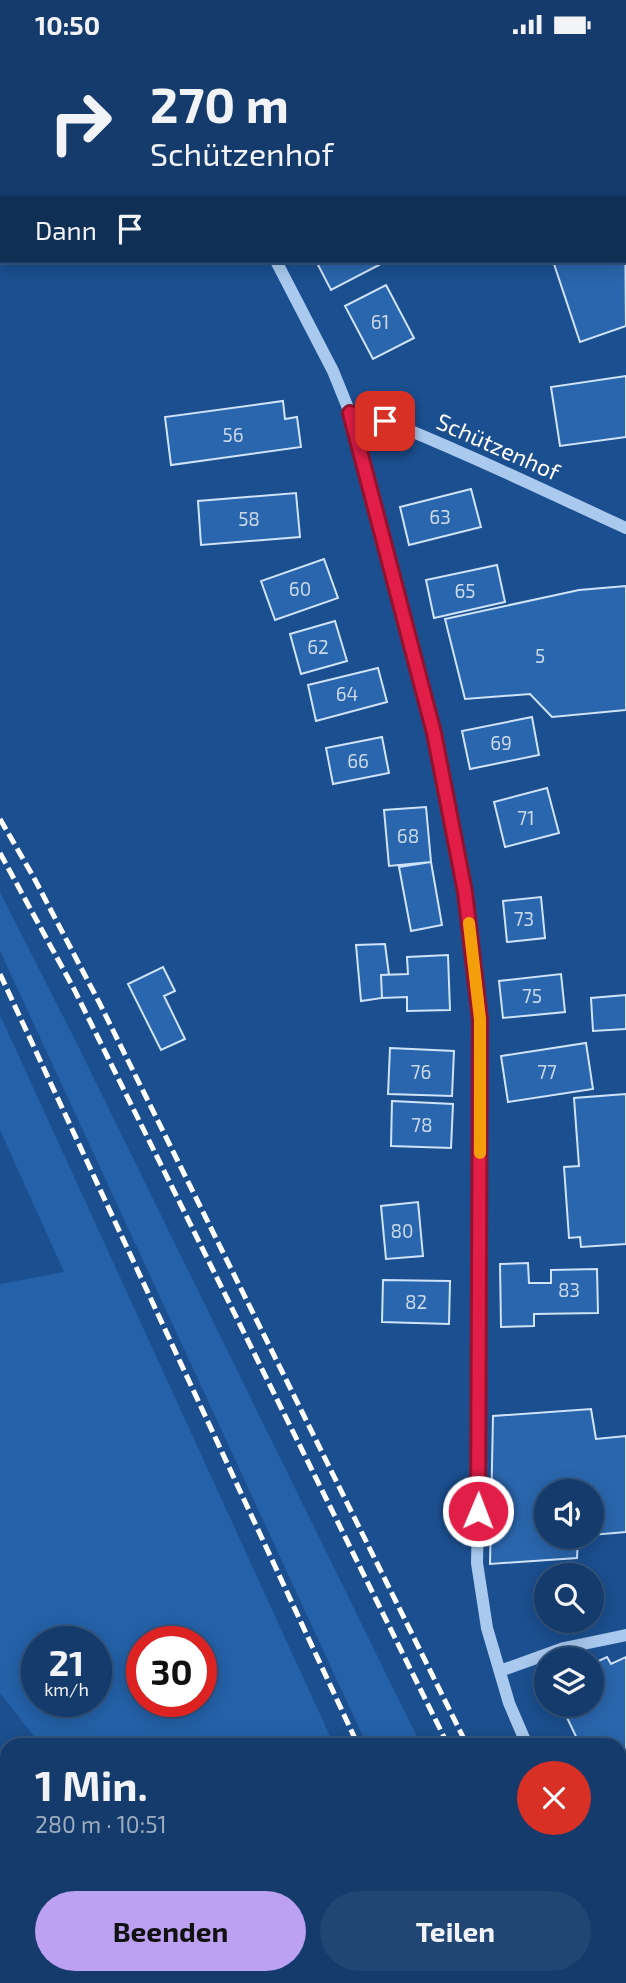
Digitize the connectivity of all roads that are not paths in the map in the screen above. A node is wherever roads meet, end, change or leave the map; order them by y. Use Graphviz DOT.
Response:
graph roads {
  1 [pos="277,263"];
  2 [pos="350,413"];
  3 [pos="626,528"];
  4 [pos="626,1635"];
  5 [pos="500,1671"];
  6 [pos="524,1738"];
  1 -- 2 [label="street"];
  2 -- 3 [label="street, Schützenhof"];
  2 -- 5 [label="street"];
  4 -- 5 [label="street"];
  5 -- 6 [label="street"];
}
